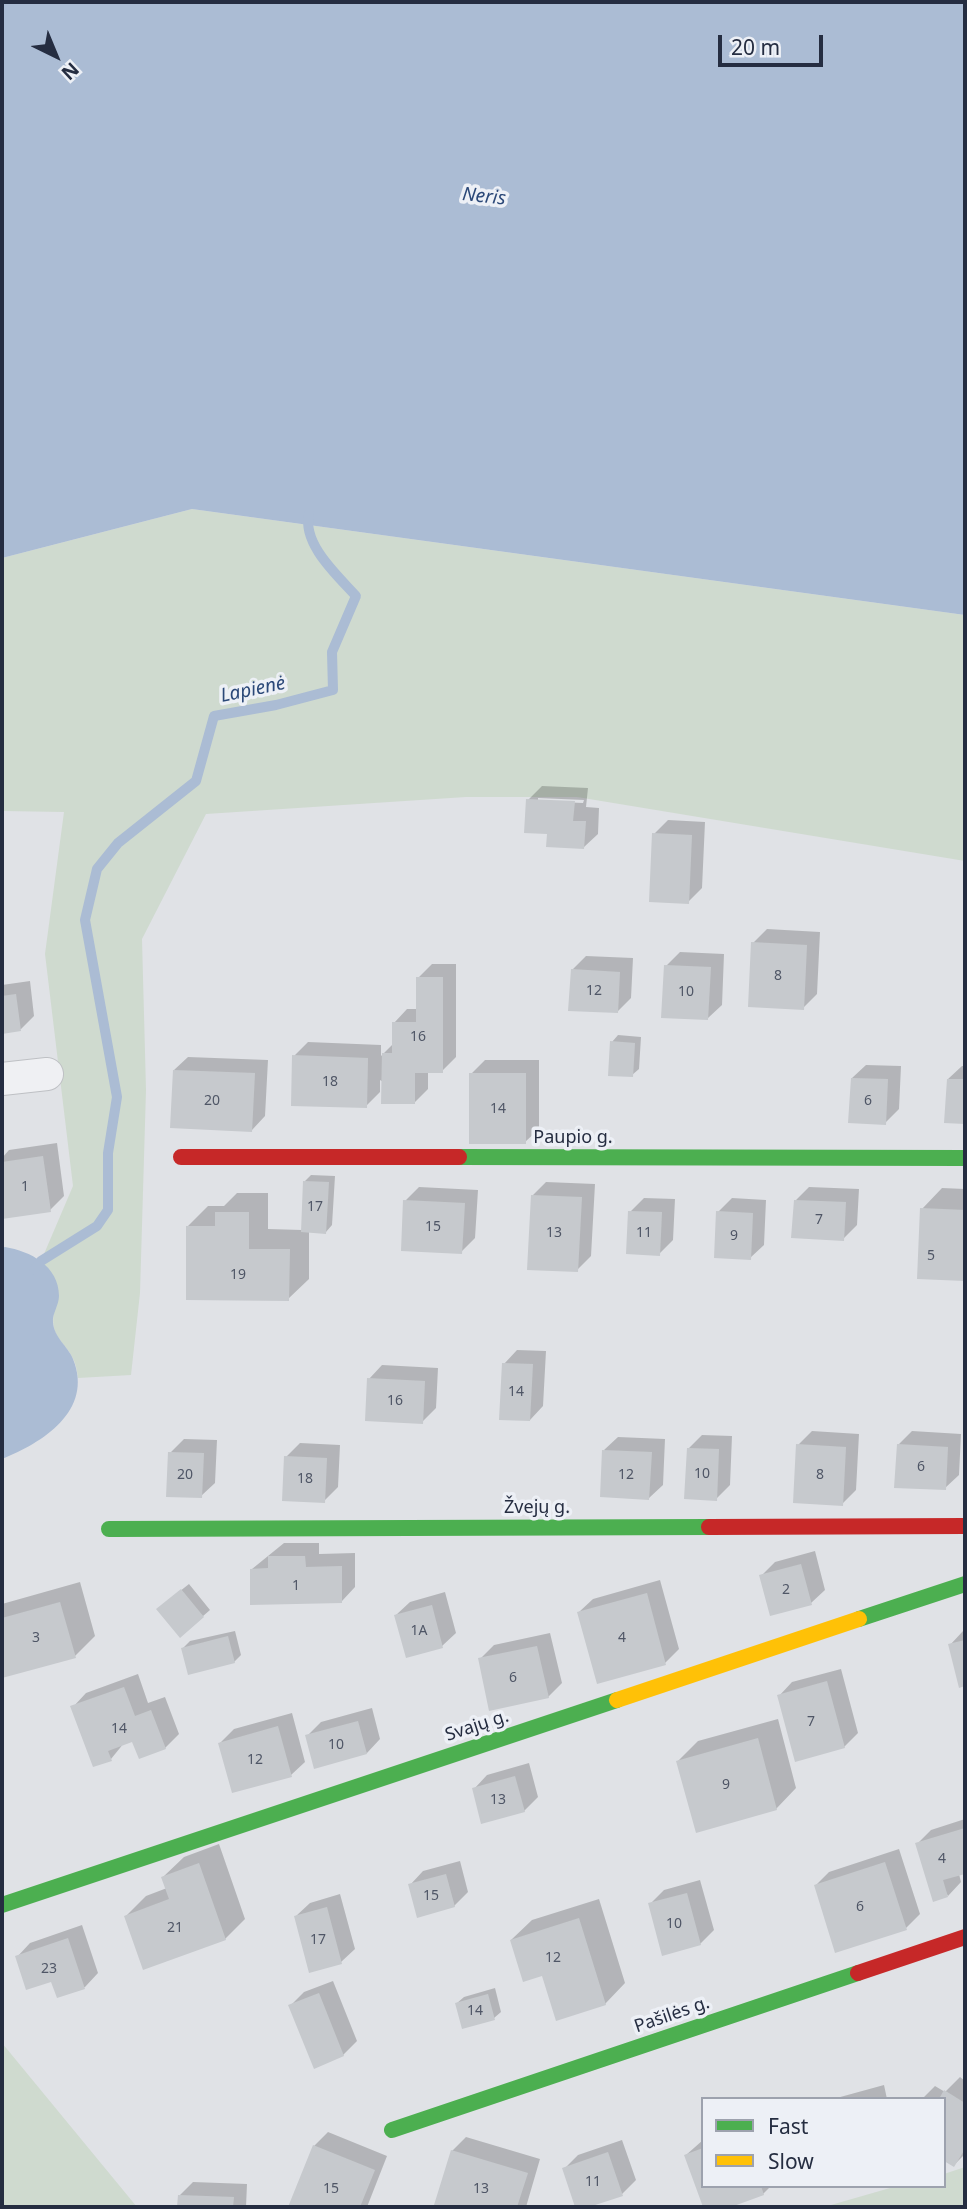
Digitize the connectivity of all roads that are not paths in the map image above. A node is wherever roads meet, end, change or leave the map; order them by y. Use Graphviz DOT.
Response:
graph roads {
  1 [pos="47,1074"];
  2 [pos="2,1079"];
  3 [pos="181,1157"];
  4 [pos="965,1157"];
  5 [pos="965,1526"];
  6 [pos="109,1529"];
  7 [pos="965,1584"];
  8 [pos="2,1905"];
  9 [pos="965,1937"];
  10 [pos="392,2130"];
  1 -- 2 [label="street"];
  3 -- 4 [label="street, Paupio g."];
  5 -- 6 [label="street, Žvejų g."];
  7 -- 8 [label="street, Svajų g."];
  9 -- 10 [label="street, Pašilės g."];
}
